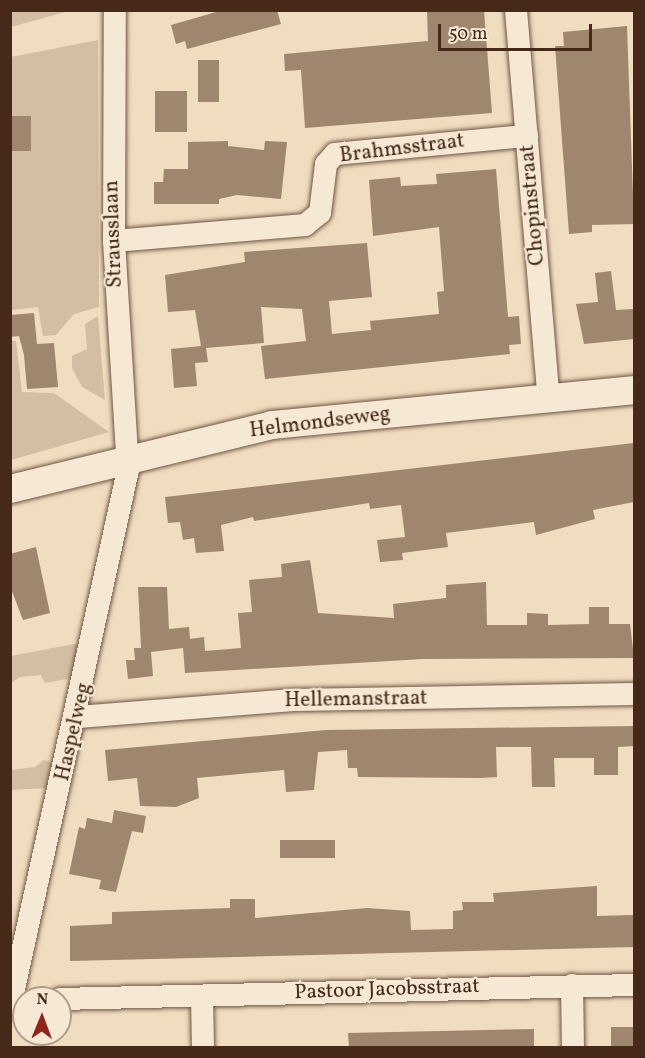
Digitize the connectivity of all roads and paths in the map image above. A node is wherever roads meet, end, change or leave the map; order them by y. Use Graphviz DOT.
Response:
graph roads {
  1 [pos="115,10"];
  2 [pos="516,10"];
  3 [pos="527,136"];
  4 [pos="114,241"];
  5 [pos="634,390"];
  6 [pos="549,399"];
  7 [pos="127,457"];
  8 [pos="10,489"];
  9 [pos="634,694"];
  10 [pos="78,717"];
  11 [pos="572,985"];
  12 [pos="634,985"];
  13 [pos="18,986"];
  14 [pos="202,996"];
  15 [pos="72,999"];
  16 [pos="203,1047"];
  17 [pos="573,1047"];
  1 -- 4 [label="street, Strausslaan"];
  2 -- 3 [label="street, Chopinstraat"];
  3 -- 4 [label="street, Brahmsstraat"];
  3 -- 6 [label="street, Chopinstraat"];
  4 -- 7 [label="street, Strausslaan"];
  5 -- 6 [label="street, Helmondseweg"];
  6 -- 7 [label="street, Helmondseweg"];
  7 -- 8 [label="street, Helmondseweg"];
  7 -- 10 [label="street, Haspelweg"];
  9 -- 10 [label="street, Hellemanstraat"];
  10 -- 13 [label="street, Haspelweg"];
  11 -- 12 [label="street, Pastoor Jacobsstraat"];
  11 -- 14 [label="street, Pastoor Jacobsstraat"];
  11 -- 17 [label="street"];
  14 -- 15 [label="street, Pastoor Jacobsstraat"];
  14 -- 16 [label="street"];
}
